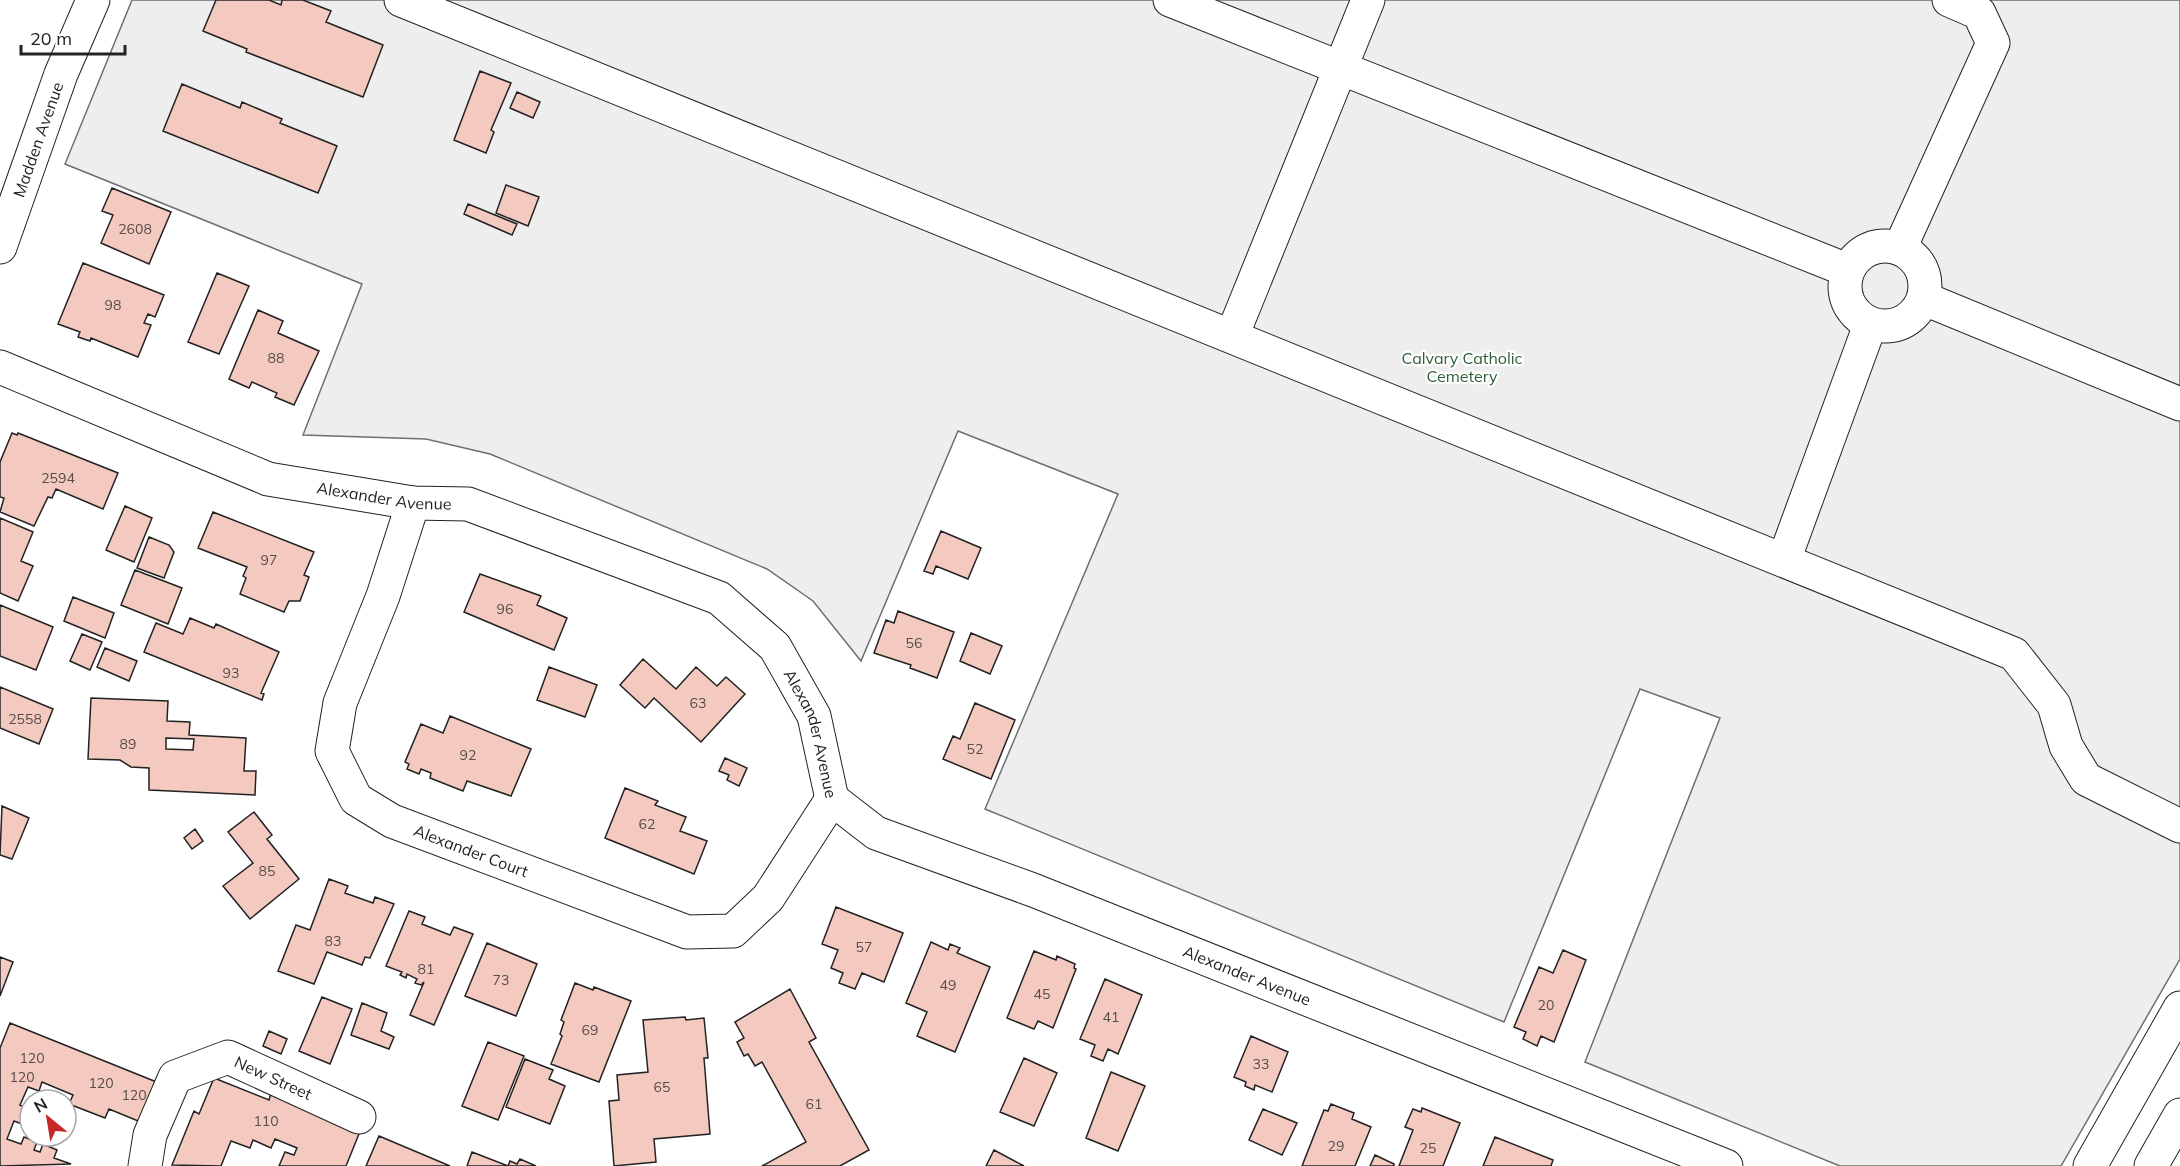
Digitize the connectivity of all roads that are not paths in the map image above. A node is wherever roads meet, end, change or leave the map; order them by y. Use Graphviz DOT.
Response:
graph roads {
  1 [pos="93,0"];
  2 [pos="401,0"];
  3 [pos="1170,0"];
  4 [pos="1368,0"];
  5 [pos="1949,0"];
  6 [pos="1343,67"];
  7 [pos="0,247"];
  8 [pos="1900,248"];
  9 [pos="1847,270"];
  10 [pos="1924,299"];
  11 [pos="1870,325"];
  12 [pos="1232,336"];
  13 [pos="0,367"];
  14 [pos="2180,404"];
  15 [pos="414,503"];
  16 [pos="1784,560"];
  17 [pos="832,799"];
  18 [pos="2180,826"];
  19 [pos="2180,1008"];
  20 [pos="2180,1115"];
  21 [pos="359,1117"];
  22 [pos="145,1166"];
  23 [pos="1726,1166"];
  24 [pos="2090,1166"];
  25 [pos="2151,1166"];
  1 -- 7 [label="street, Madden Avenue"];
  2 -- 12 [label="street"];
  3 -- 6 [label="street"];
  4 -- 6 [label="street"];
  5 -- 8 [label="street"];
  6 -- 9 [label="street"];
  6 -- 12 [label="street"];
  8 -- 9 [label="street"];
  8 -- 10 [label="street"];
  9 -- 11 [label="street"];
  10 -- 11 [label="street"];
  10 -- 14 [label="street"];
  11 -- 16 [label="street"];
  12 -- 16 [label="street"];
  13 -- 15 [label="street, Alexander Avenue"];
  15 -- 17 [label="street, Alexander Avenue"];
  15 -- 17 [label="street, Alexander Court"];
  16 -- 18 [label="street"];
  17 -- 23 [label="street, Alexander Avenue"];
  19 -- 24 [label="street"];
  20 -- 25 [label="street"];
  21 -- 22 [label="street, New Street"];
}
